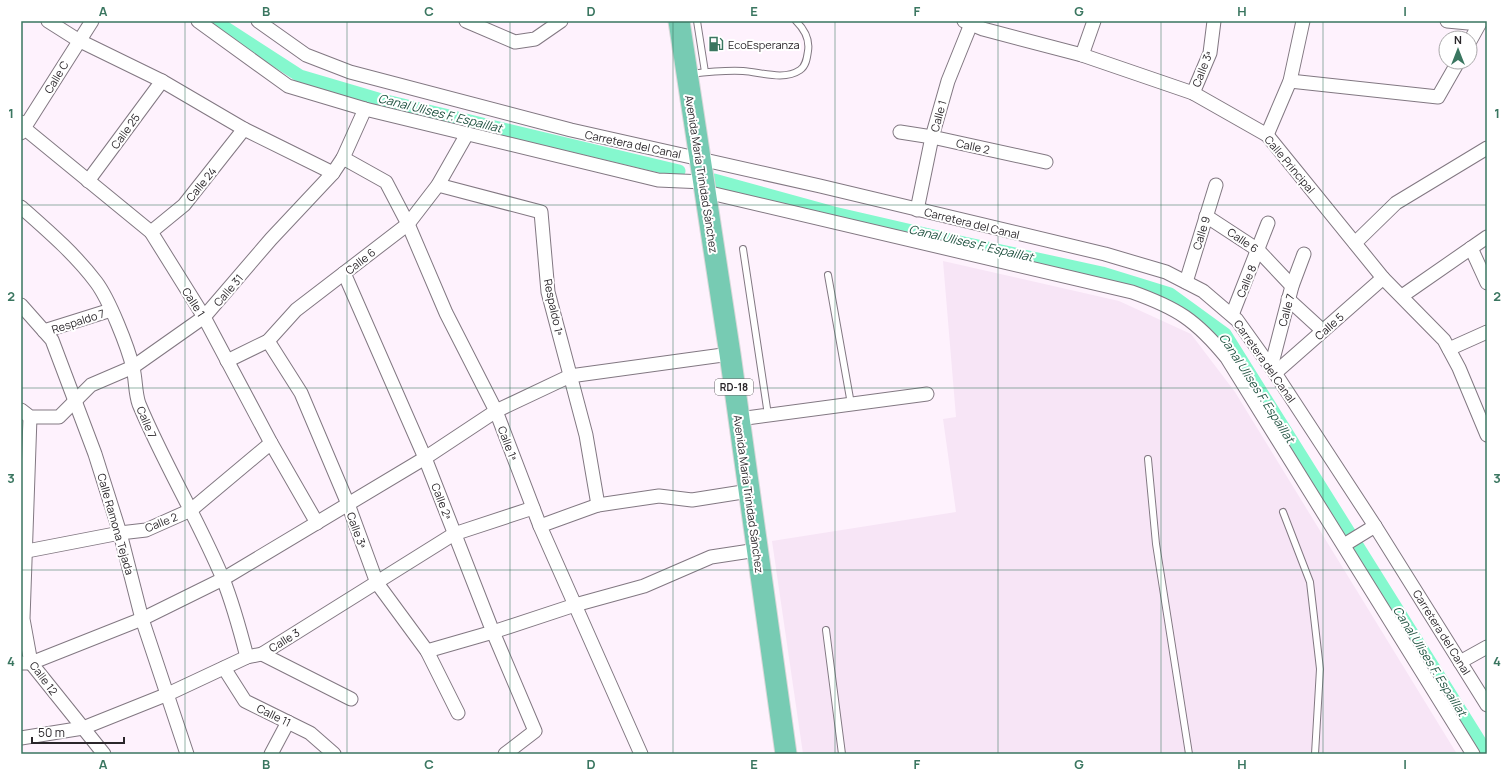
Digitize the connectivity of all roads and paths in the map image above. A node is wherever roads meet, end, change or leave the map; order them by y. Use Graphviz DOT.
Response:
graph roads {
  1 [pos="48,21"];
  2 [pos="92,21"];
  3 [pos="198,21"];
  4 [pos="258,21"];
  5 [pos="466,21"];
  6 [pos="561,21"];
  7 [pos="679,21"];
  8 [pos="697,21"];
  9 [pos="796,21"];
  10 [pos="1094,21"];
  11 [pos="1214,21"];
  12 [pos="1303,21"];
  13 [pos="1447,21"];
  14 [pos="1480,23"];
  15 [pos="976,24"];
  16 [pos="78,40"];
  17 [pos="1082,55"];
  18 [pos="1453,70"];
  19 [pos="696,73"];
  20 [pos="162,80"];
  21 [pos="1290,81"];
  22 [pos="1193,93"];
  23 [pos="365,109"];
  24 [pos="22,128"];
  25 [pos="244,129"];
  26 [pos="900,132"];
  27 [pos="467,134"];
  28 [pos="1267,135"];
  29 [pos="932,137"];
  30 [pos="1487,148"];
  31 [pos="344,158"];
  32 [pos="700,158"];
  33 [pos="1046,162"];
  34 [pos="333,173"];
  35 [pos="88,181"];
  36 [pos="438,185"];
  37 [pos="1216,185"];
  38 [pos="705,187"];
  39 [pos="21,207"];
  40 [pos="917,210"];
  41 [pos="1206,216"];
  42 [pos="1268,223"];
  43 [pos="408,224"];
  44 [pos="151,232"];
  45 [pos="1487,237"];
  46 [pos="1355,243"];
  47 [pos="1471,248"];
  48 [pos="743,249"];
  49 [pos="1258,250"];
  50 [pos="1304,254"];
  51 [pos="344,273"];
  52 [pos="828,274"];
  53 [pos="1383,278"];
  54 [pos="1186,282"];
  55 [pos="1487,283"];
  56 [pos="1290,293"];
  57 [pos="1402,296"];
  58 [pos="21,305"];
  59 [pos="111,310"];
  60 [pos="1232,315"];
  61 [pos="204,317"];
  62 [pos="44,331"];
  63 [pos="1323,331"];
  64 [pos="1487,332"];
  65 [pos="268,341"];
  66 [pos="1449,349"];
  67 [pos="730,354"];
  68 [pos="227,361"];
  69 [pos="133,367"];
  70 [pos="1273,370"];
  71 [pos="570,376"];
  72 [pos="927,394"];
  73 [pos="74,401"];
  74 [pos="851,404"];
  75 [pos="496,411"];
  76 [pos="1482,411"];
  77 [pos="26,414"];
  78 [pos="768,415"];
  79 [pos="739,419"];
  80 [pos="1487,435"];
  81 [pos="271,443"];
  82 [pos="425,458"];
  83 [pos="1148,459"];
  84 [pos="749,491"];
  85 [pos="348,504"];
  86 [pos="598,505"];
  87 [pos="533,508"];
  88 [pos="191,510"];
  89 [pos="1283,512"];
  90 [pos="24,520"];
  91 [pos="317,523"];
  92 [pos="540,526"];
  93 [pos="1370,529"];
  94 [pos="120,533"];
  95 [pos="454,534"];
  96 [pos="1347,543"];
  97 [pos="757,550"];
  98 [pos="27,551"];
  99 [pos="223,579"];
  100 [pos="377,583"];
  101 [pos="575,605"];
  102 [pos="142,619"];
  103 [pos="826,630"];
  104 [pos="493,632"];
  105 [pos="1487,647"];
  106 [pos="427,651"];
  107 [pos="262,654"];
  108 [pos="247,657"];
  109 [pos="1460,662"];
  110 [pos="26,663"];
  111 [pos="224,668"];
  112 [pos="168,694"];
  113 [pos="351,699"];
  114 [pos="1487,705"];
  115 [pos="458,713"];
  116 [pos="288,722"];
  117 [pos="83,728"];
  118 [pos="21,738"];
  119 [pos="104,754"];
  120 [pos="187,754"];
  121 [pos="271,754"];
  122 [pos="334,754"];
  123 [pos="505,754"];
  124 [pos="641,754"];
  125 [pos="786,754"];
  126 [pos="842,754"];
  127 [pos="1189,754"];
  128 [pos="1315,754"];
  129 [pos="1473,754"];
  1 -- 16 [label="street"];
  2 -- 16 [label="street, Calle C"];
  3 -- 23 [label="street"];
  4 -- 32 [label="street, Carretera del Canal"];
  5 -- 6 [label="street"];
  7 -- 19 [label="main road, Avenida María Trinidad Sánchez / RD-18"];
  8 -- 19 [label="lane"];
  9 -- 19 [label="lane"];
  10 -- 17 [label="street"];
  11 -- 22 [label="street, Calle 3ª"];
  12 -- 21 [label="street"];
  13 -- 14 [label="street"];
  15 -- 17 [label="street, Calle Principal"];
  15 -- 29 [label="street, Calle 1"];
  16 -- 20 [label="street"];
  16 -- 24 [label="street, Calle C"];
  17 -- 22 [label="street, Calle Principal"];
  18 -- 21 [label="street"];
  19 -- 32 [label="main road, Avenida María Trinidad Sánchez / RD-18"];
  20 -- 25 [label="street"];
  20 -- 35 [label="street, Calle 25"];
  21 -- 28 [label="street"];
  22 -- 28 [label="street, Calle Principal"];
  23 -- 27 [label="street"];
  23 -- 31 [label="street, Calle 31"];
  24 -- 35 [label="street, Calle 1"];
  25 -- 34 [label="street"];
  25 -- 44 [label="street, Calle 24"];
  26 -- 29 [label="street, Calle 2"];
  27 -- 36 [label="street, Calle 6"];
  27 -- 38 [label="street"];
  28 -- 46 [label="street, Calle Principal"];
  29 -- 33 [label="street, Calle 2"];
  29 -- 40 [label="street, Calle 1"];
  30 -- 46 [label="street"];
  31 -- 34 [label="street, Calle 31"];
  31 -- 43 [label="street, Calle 1ª"];
  32 -- 38 [label="main road, Avenida María Trinidad Sánchez / RD-18"];
  32 -- 40 [label="street, Carretera del Canal"];
  34 -- 61 [label="street, Calle 31"];
  35 -- 44 [label="street, Calle 1"];
  36 -- 43 [label="street, Calle 6"];
  36 -- 71 [label="street, Respaldo 1ª"];
  37 -- 41 [label="street, Calle 9"];
  38 -- 67 [label="main road, Avenida María Trinidad Sánchez / RD-18"];
  38 -- 96 [label="street"];
  39 -- 59 [label="street, Calle 7"];
  40 -- 54 [label="street, Carretera del Canal"];
  41 -- 49 [label="street, Calle 6"];
  41 -- 54 [label="street, Calle 9"];
  42 -- 49 [label="street, Calle 8"];
  43 -- 51 [label="street, Calle 6"];
  43 -- 75 [label="street, Calle 1ª"];
  44 -- 61 [label="street, Calle 1"];
  45 -- 47 [label="street"];
  46 -- 53 [label="street, Calle Principal"];
  47 -- 55 [label="street"];
  47 -- 57 [label="street"];
  48 -- 78 [label="lane"];
  49 -- 56 [label="street, Calle 6"];
  49 -- 60 [label="street, Calle 8"];
  50 -- 56 [label="street, Calle 7"];
  51 -- 65 [label="street, Calle 6"];
  51 -- 82 [label="street, Calle 2ª"];
  52 -- 74 [label="lane"];
  53 -- 57 [label="street, Calle Principal"];
  53 -- 63 [label="street, Calle 5"];
  54 -- 60 [label="street, Carretera del Canal"];
  56 -- 63 [label="street, Calle 6"];
  56 -- 70 [label="street, Calle 7"];
  57 -- 66 [label="street, Calle Principal"];
  58 -- 62 [label="street, Calle Ramona Tejada"];
  59 -- 62 [label="street, Respaldo 7"];
  59 -- 69 [label="street, Calle 7"];
  60 -- 70 [label="street, Carretera del Canal"];
  61 -- 68 [label="street, Calle 1"];
  61 -- 69 [label="street, Calle 31"];
  62 -- 73 [label="street, Calle Ramona Tejada"];
  63 -- 70 [label="street, Calle 5"];
  64 -- 66 [label="street"];
  65 -- 68 [label="street, Calle 6"];
  65 -- 85 [label="street, Calle 3ª"];
  66 -- 76 [label="street, Calle Principal"];
  67 -- 71 [label="street"];
  67 -- 79 [label="main road, Avenida María Trinidad Sánchez / RD-18"];
  68 -- 81 [label="street, Calle 1"];
  69 -- 73 [label="street, Calle 31"];
  69 -- 88 [label="street, Calle 7"];
  70 -- 93 [label="street, Carretera del Canal"];
  71 -- 75 [label="street"];
  71 -- 86 [label="street, Respaldo 1ª"];
  72 -- 74 [label="street"];
  73 -- 77 [label="street, Calle 31"];
  73 -- 94 [label="street, Calle Ramona Tejada"];
  74 -- 78 [label="street"];
  75 -- 82 [label="street"];
  75 -- 87 [label="street, Calle 1ª"];
  76 -- 80 [label="street, Calle Principal"];
  77 -- 90 [label="street, Calle 12"];
  78 -- 79 [label="street"];
  79 -- 84 [label="main road, Avenida María Trinidad Sánchez / RD-18"];
  81 -- 88 [label="street, Calle 2"];
  81 -- 91 [label="street, Calle 1"];
  82 -- 85 [label="street"];
  82 -- 95 [label="street, Calle 2ª"];
  83 -- 127 [label="lane"];
  84 -- 86 [label="street"];
  84 -- 97 [label="main road, Avenida María Trinidad Sánchez / RD-18"];
  85 -- 91 [label="street"];
  85 -- 100 [label="street, Calle 3ª"];
  86 -- 92 [label="street"];
  87 -- 92 [label="street, Calle 1ª"];
  87 -- 95 [label="street, Calle 3"];
  88 -- 94 [label="street, Calle 2"];
  88 -- 99 [label="street, Calle 7"];
  89 -- 128 [label="lane"];
  90 -- 98 [label="street, Calle 12"];
  91 -- 99 [label="street"];
  92 -- 101 [label="street, Calle 1ª"];
  93 -- 96 [label="street"];
  93 -- 109 [label="street, Carretera del Canal"];
  94 -- 98 [label="street, Calle 2"];
  94 -- 102 [label="street, Calle Ramona Tejada"];
  95 -- 100 [label="street, Calle 3"];
  95 -- 104 [label="street, Calle 2ª"];
  96 -- 129 [label="street"];
  97 -- 101 [label="street"];
  97 -- 125 [label="main road, Avenida María Trinidad Sánchez / RD-18"];
  98 -- 110 [label="street, Calle 12"];
  99 -- 102 [label="street"];
  99 -- 108 [label="street, Calle 7"];
  100 -- 106 [label="street, Calle 3ª"];
  100 -- 107 [label="street, Calle 3"];
  101 -- 104 [label="street"];
  101 -- 124 [label="street, Calle 1ª"];
  102 -- 110 [label="street"];
  102 -- 112 [label="street, Calle Ramona Tejada"];
  103 -- 126 [label="lane"];
  104 -- 106 [label="street"];
  104 -- 123 [label="street, Calle 2ª"];
  105 -- 109 [label="street"];
  106 -- 115 [label="street, Calle 3ª"];
  107 -- 108 [label="street, Calle 3"];
  107 -- 113 [label="street"];
  108 -- 111 [label="street, Calle 3"];
  109 -- 114 [label="street, Carretera del Canal"];
  110 -- 117 [label="street, Calle 12"];
  111 -- 112 [label="street, Calle 3"];
  111 -- 116 [label="street, Calle 11"];
  112 -- 117 [label="street, Calle 3"];
  112 -- 120 [label="street, Calle Ramona Tejada"];
  116 -- 121 [label="street"];
  116 -- 122 [label="street, Calle 11"];
  117 -- 118 [label="street, Calle 3"];
  117 -- 119 [label="street, Calle 12"];
}
